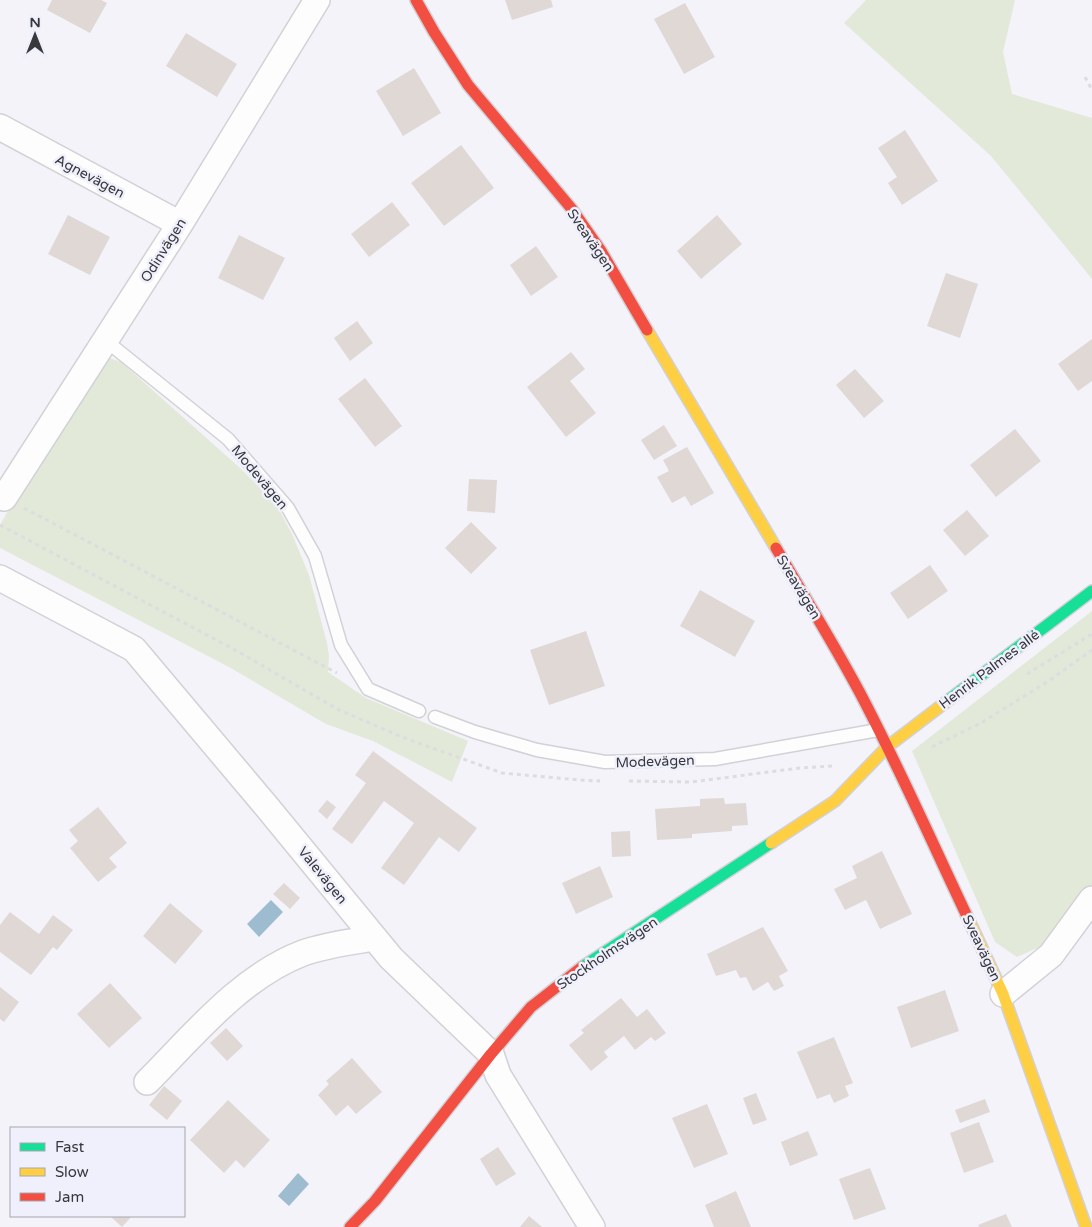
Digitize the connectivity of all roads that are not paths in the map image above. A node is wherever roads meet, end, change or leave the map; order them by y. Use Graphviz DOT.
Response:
graph roads {
  1 [pos="317,0"];
  2 [pos="416,0"];
  3 [pos="0,128"];
  4 [pos="180,224"];
  5 [pos="106,340"];
  6 [pos="4,498"];
  7 [pos="0,578"];
  8 [pos="1092,592"];
  9 [pos="419,711"];
  10 [pos="435,717"];
  11 [pos="878,730"];
  12 [pos="887,747"];
  13 [pos="1092,899"];
  14 [pos="374,938"];
  15 [pos="1003,994"];
  16 [pos="490,1054"];
  17 [pos="147,1082"];
  18 [pos="350,1227"];
  19 [pos="592,1227"];
  20 [pos="1086,1227"];
  1 -- 4 [label="street, Odinvägen"];
  2 -- 11 [label="street, Sveavägen"];
  3 -- 4 [label="street, Agnevägen"];
  4 -- 5 [label="street, Odinvägen"];
  5 -- 6 [label="street, Odinvägen"];
  5 -- 9 [label="lane, Modevägen"];
  7 -- 14 [label="street, Valevägen"];
  8 -- 12 [label="street, Henrik Palmes allé"];
  10 -- 11 [label="lane, Modevägen"];
  11 -- 12 [label="street, Sveavägen"];
  12 -- 15 [label="street, Sveavägen"];
  12 -- 16 [label="street, Stockholmsvägen"];
  13 -- 15 [label="street"];
  14 -- 16 [label="street, Valevägen"];
  14 -- 17 [label="street"];
  15 -- 20 [label="street, Sveavägen"];
  16 -- 18 [label="street, Stockholmsvägen"];
  16 -- 19 [label="street, Valevägen"];
}
